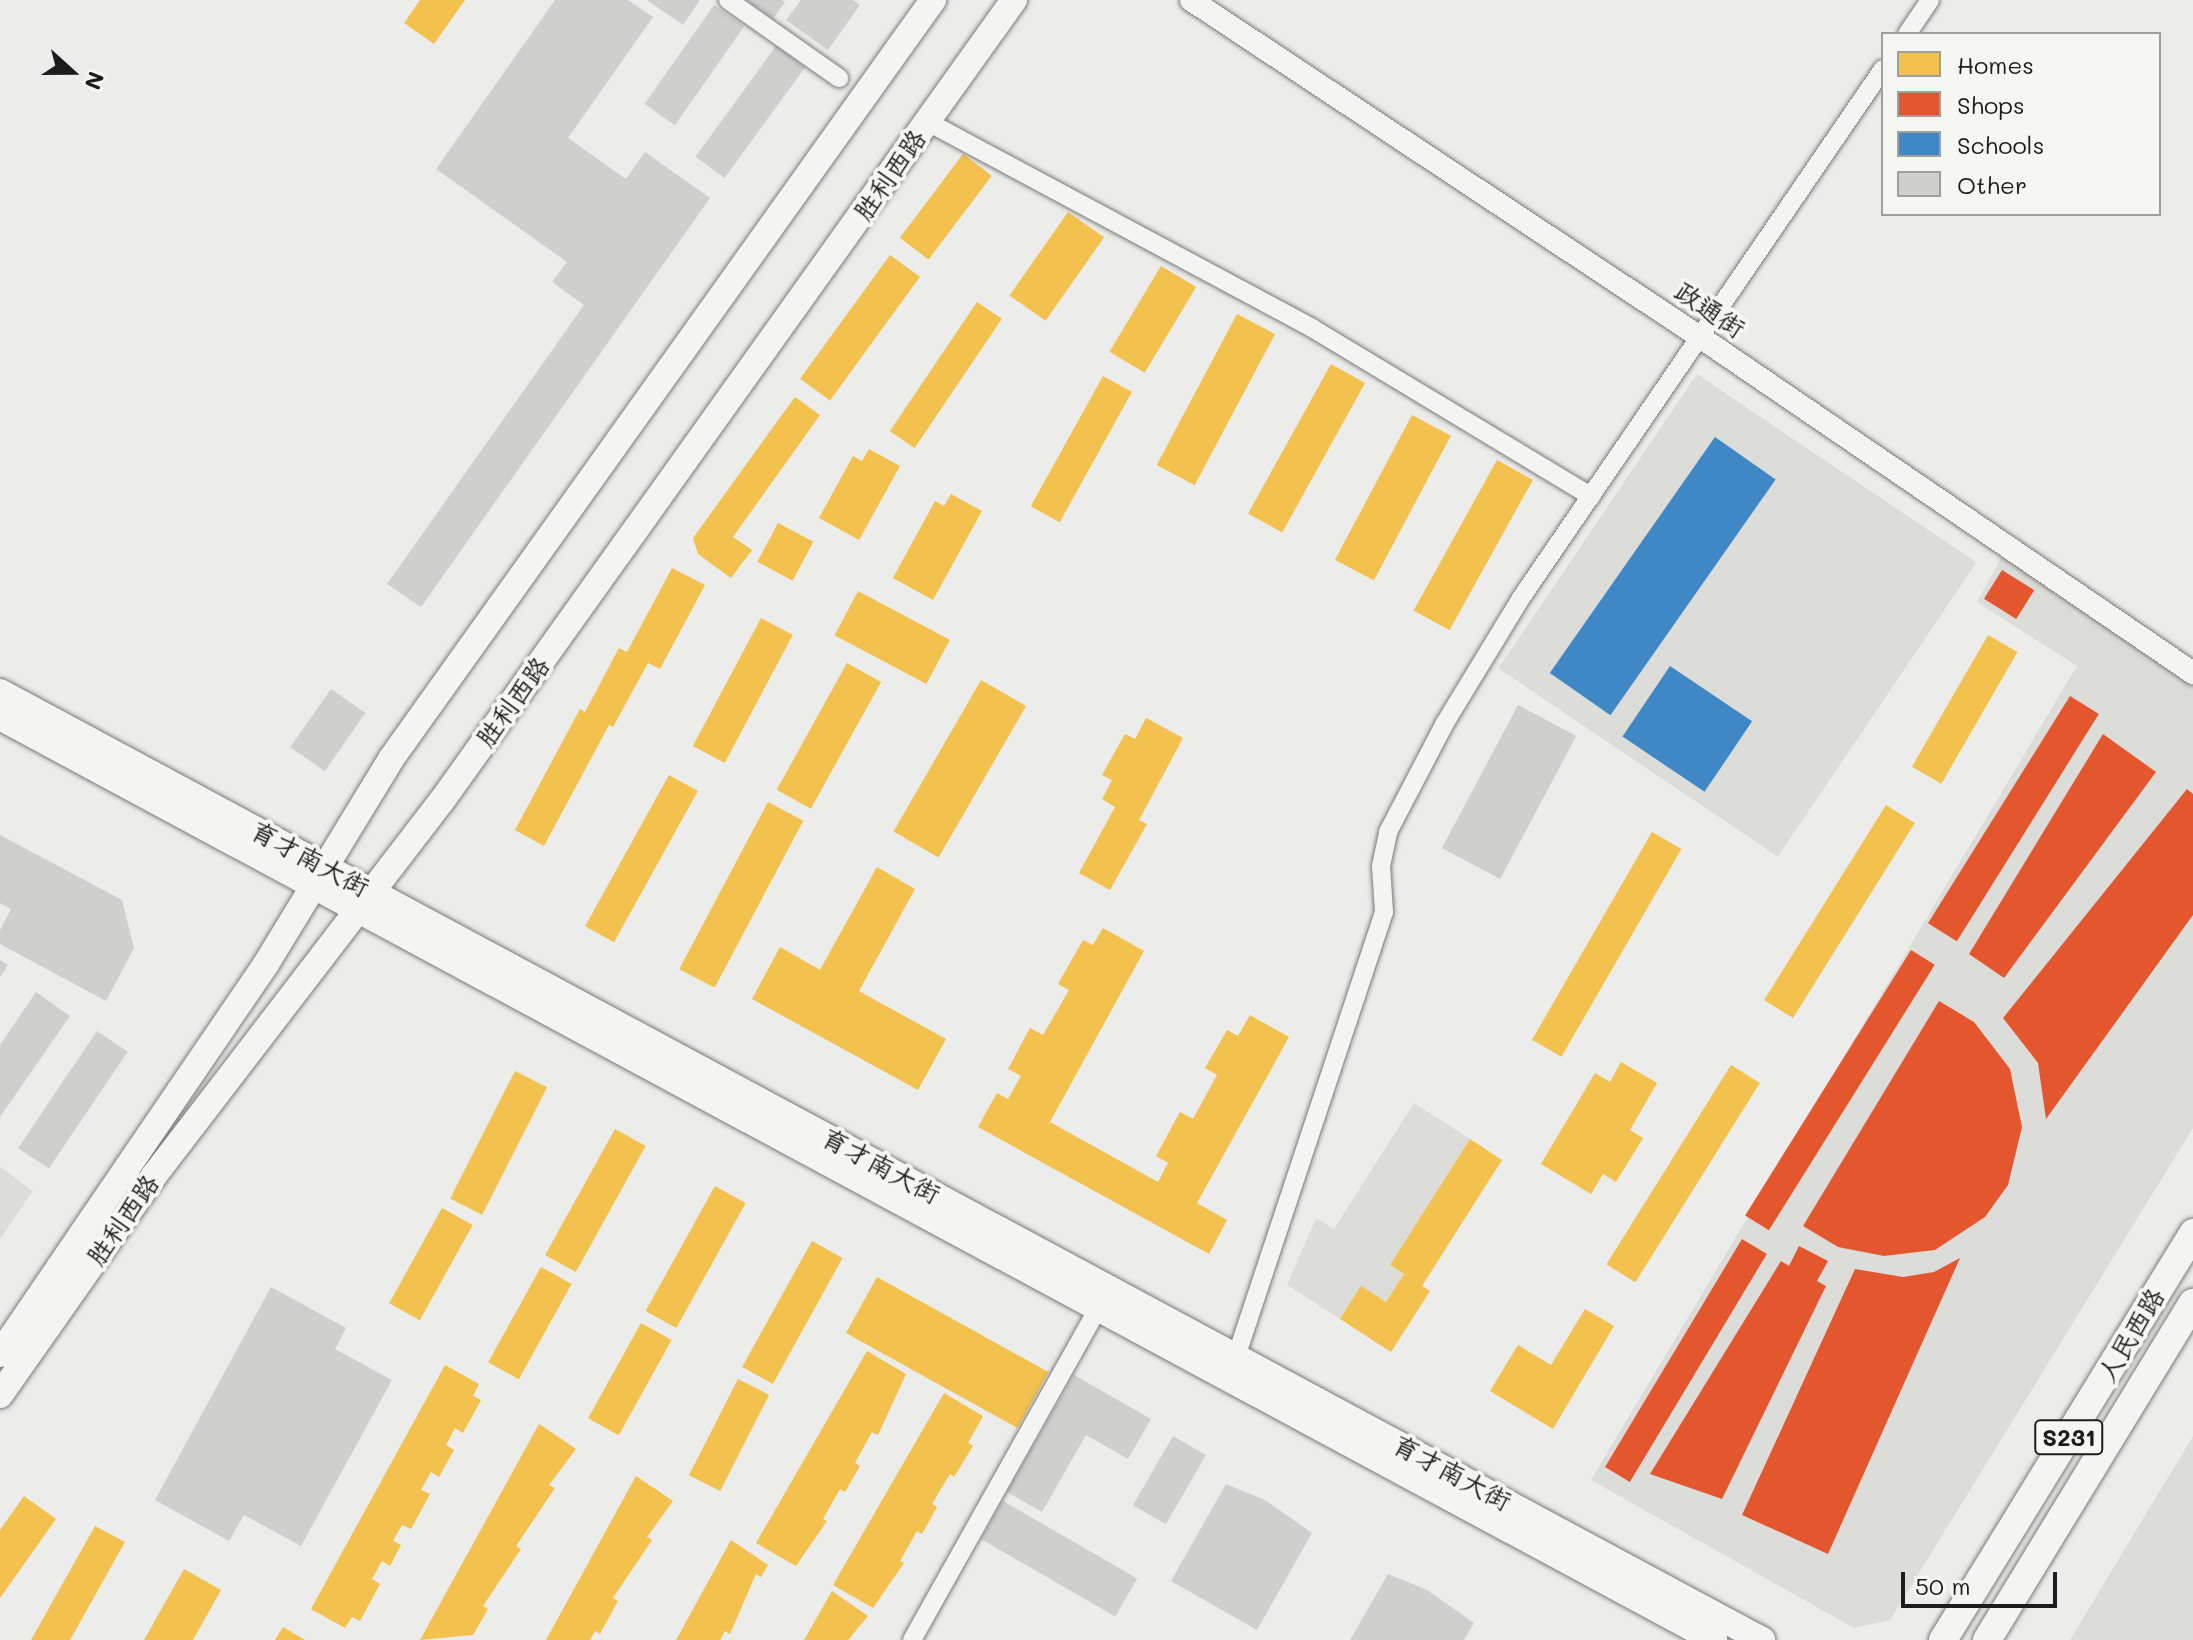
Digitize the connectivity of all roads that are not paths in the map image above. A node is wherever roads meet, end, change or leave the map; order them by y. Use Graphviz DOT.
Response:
graph roads {
  1 [pos="728,0"];
  2 [pos="933,0"];
  3 [pos="1014,0"];
  4 [pos="1191,0"];
  5 [pos="1930,0"];
  6 [pos="1908,32"];
  7 [pos="1881,72"];
  8 [pos="839,78"];
  9 [pos="928,122"];
  10 [pos="1700,337"];
  11 [pos="1591,496"];
  12 [pos="2193,673"];
  13 [pos="0,692"];
  14 [pos="0,717"];
  15 [pos="320,876"];
  16 [pos="365,901"];
  17 [pos="2193,1233"];
  18 [pos="2193,1303"];
  19 [pos="1098,1308"];
  20 [pos="0,1354"];
  21 [pos="1236,1357"];
  22 [pos="0,1395"];
  23 [pos="912,1640"];
  24 [pos="1714,1640"];
  25 [pos="1762,1640"];
  26 [pos="1943,1640"];
  27 [pos="1987,1640"];
  1 -- 8 [label="street"];
  2 -- 15 [label="main road, 胜利西路"];
  3 -- 9 [label="main road, 胜利西路"];
  4 -- 10 [label="street, 政通街"];
  5 -- 6 [label="street"];
  7 -- 10 [label="street"];
  9 -- 11 [label="street"];
  9 -- 16 [label="main road, 胜利西路"];
  10 -- 11 [label="street"];
  10 -- 12 [label="street, 政通街"];
  11 -- 21 [label="street"];
  13 -- 15 [label="main road, 育才南大街"];
  14 -- 15 [label="main road, 育才南大街"];
  15 -- 16 [label="main road, 育才南大街"];
  15 -- 20 [label="main road, 胜利西路"];
  16 -- 19 [label="main road, 育才南大街"];
  16 -- 21 [label="main road, 育才南大街"];
  16 -- 22 [label="main road, 胜利西路"];
  17 -- 26 [label="main road, 人民西路 / S231"];
  18 -- 27 [label="main road, 人民西路 / S231"];
  19 -- 23 [label="street"];
  19 -- 24 [label="main road, 育才南大街"];
  21 -- 25 [label="main road, 育才南大街"];
}
